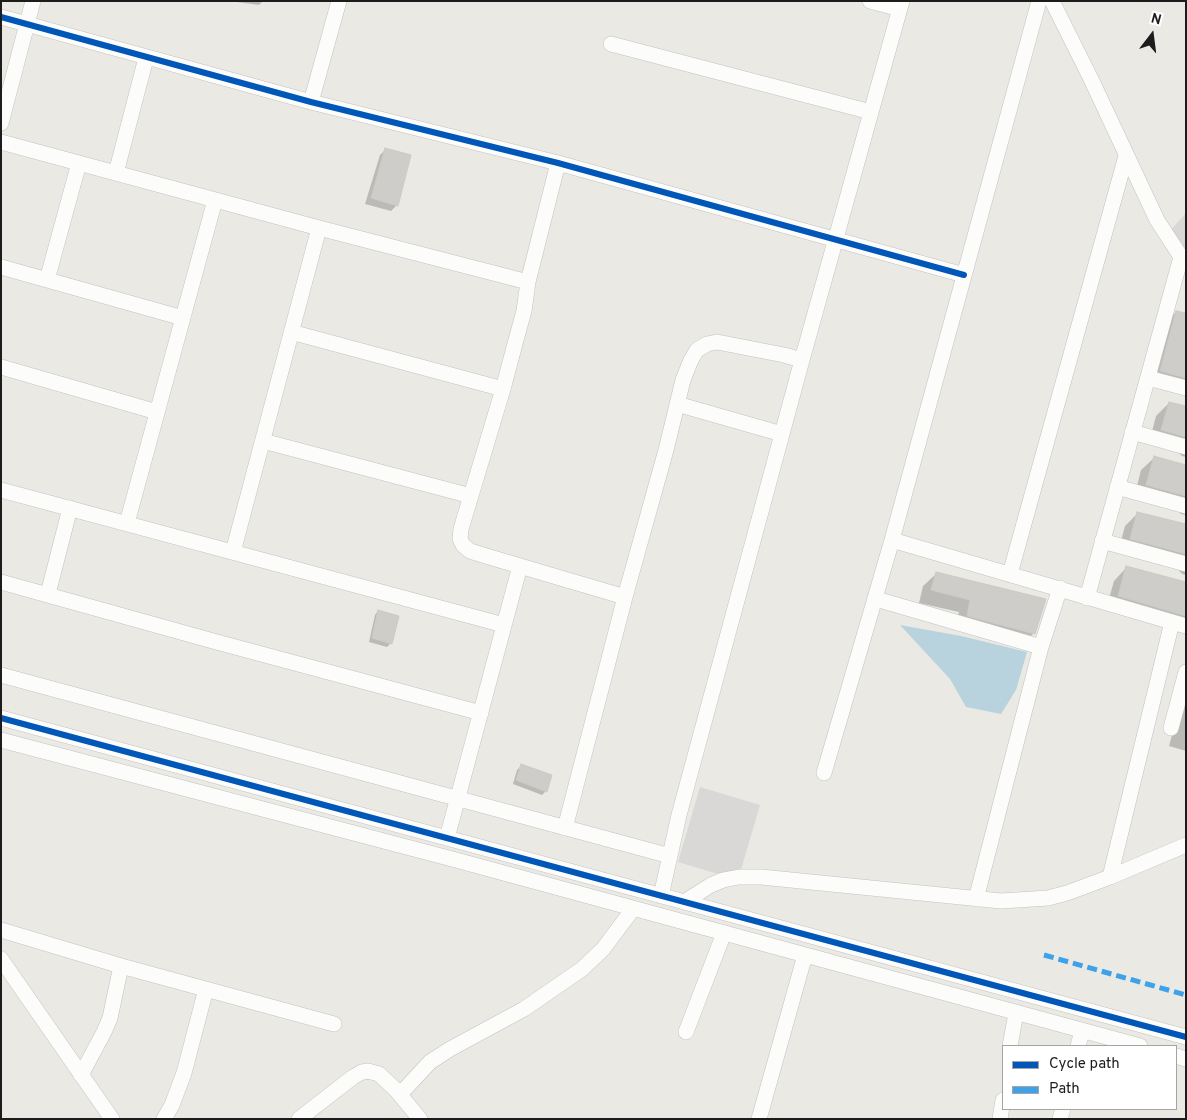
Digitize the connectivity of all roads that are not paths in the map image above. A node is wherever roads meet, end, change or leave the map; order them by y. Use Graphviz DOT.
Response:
graph roads {
  1 [pos="33,1"];
  2 [pos="339,1"];
  3 [pos="870,1"];
  4 [pos="1039,1"];
  5 [pos="1052,1"];
  6 [pos="901,5"];
  7 [pos="1,17"];
  8 [pos="27,24"];
  9 [pos="611,44"];
  10 [pos="146,58"];
  11 [pos="311,102"];
  12 [pos="871,112"];
  13 [pos="1,123"];
  14 [pos="1,142"];
  15 [pos="1126,156"];
  16 [pos="79,163"];
  17 [pos="558,163"];
  18 [pos="116,173"];
  19 [pos="215,200"];
  20 [pos="318,228"];
  21 [pos="836,240"];
  22 [pos="1183,259"];
  23 [pos="1,267"];
  24 [pos="964,275"];
  25 [pos="47,280"];
  26 [pos="528,282"];
  27 [pos="183,318"];
  28 [pos="291,332"];
  29 [pos="802,360"];
  30 [pos="1,367"];
  31 [pos="1148,378"];
  32 [pos="1186,388"];
  33 [pos="503,389"];
  34 [pos="677,404"];
  35 [pos="157,412"];
  36 [pos="1132,432"];
  37 [pos="782,434"];
  38 [pos="263,441"];
  39 [pos="1186,447"];
  40 [pos="1117,487"];
  41 [pos="1,490"];
  42 [pos="471,496"];
  43 [pos="1186,506"];
  44 [pos="70,508"];
  45 [pos="127,523"];
  46 [pos="892,540"];
  47 [pos="1102,541"];
  48 [pos="233,552"];
  49 [pos="1186,564"];
  50 [pos="520,566"];
  51 [pos="1010,574"];
  52 [pos="1,582"];
  53 [pos="1060,588"];
  54 [pos="48,594"];
  55 [pos="625,597"];
  56 [pos="1087,598"];
  57 [pos="876,599"];
  58 [pos="1179,624"];
  59 [pos="504,625"];
  60 [pos="1041,647"];
  61 [pos="1186,672"];
  62 [pos="1,675"];
  63 [pos="481,713"];
  64 [pos="1,718"];
  65 [pos="1171,728"];
  66 [pos="1,740"];
  67 [pos="824,772"];
  68 [pos="458,799"];
  69 [pos="565,828"];
  70 [pos="447,838"];
  71 [pos="1186,845"];
  72 [pos="670,856"];
  73 [pos="1110,877"];
  74 [pos="661,896"];
  75 [pos="976,899"];
  76 [pos="684,902"];
  77 [pos="633,909"];
  78 [pos="1,930"];
  79 [pos="724,933"];
  80 [pos="805,955"];
  81 [pos="1,959"];
  82 [pos="121,966"];
  83 [pos="206,989"];
  84 [pos="1016,1012"];
  85 [pos="334,1024"];
  86 [pos="1082,1031"];
  87 [pos="686,1032"];
  88 [pos="1186,1037"];
  89 [pos="1010,1045"];
  90 [pos="1078,1045"];
  91 [pos="1136,1045"];
  92 [pos="82,1075"];
  93 [pos="396,1090"];
  94 [pos="1002,1106"];
  95 [pos="112,1119"];
  96 [pos="164,1119"];
  97 [pos="299,1119"];
  98 [pos="420,1119"];
  99 [pos="759,1119"];
  100 [pos="1000,1119"];
  1 -- 8 [label="street"];
  2 -- 11 [label="street"];
  3 -- 6 [label="street"];
  4 -- 24 [label="street"];
  5 -- 15 [label="street"];
  6 -- 12 [label="street"];
  7 -- 8 [label="street"];
  8 -- 10 [label="street"];
  8 -- 13 [label="street"];
  9 -- 12 [label="street"];
  10 -- 11 [label="street"];
  10 -- 18 [label="street"];
  11 -- 17 [label="street"];
  12 -- 21 [label="street"];
  14 -- 16 [label="street"];
  15 -- 22 [label="street"];
  15 -- 51 [label="street"];
  16 -- 18 [label="street"];
  16 -- 25 [label="street"];
  17 -- 21 [label="street"];
  17 -- 26 [label="street"];
  18 -- 19 [label="street"];
  19 -- 20 [label="street"];
  19 -- 27 [label="street"];
  20 -- 26 [label="street"];
  20 -- 28 [label="street"];
  21 -- 24 [label="street"];
  21 -- 29 [label="street"];
  22 -- 31 [label="street"];
  23 -- 25 [label="street"];
  24 -- 46 [label="street"];
  25 -- 27 [label="street"];
  26 -- 33 [label="street"];
  27 -- 35 [label="street"];
  28 -- 33 [label="street"];
  28 -- 38 [label="street"];
  29 -- 34 [label="street"];
  29 -- 37 [label="street"];
  30 -- 35 [label="street"];
  31 -- 32 [label="street"];
  31 -- 36 [label="street"];
  33 -- 42 [label="street"];
  34 -- 37 [label="street"];
  34 -- 55 [label="street"];
  35 -- 45 [label="street"];
  36 -- 39 [label="street"];
  36 -- 40 [label="street"];
  37 -- 72 [label="street"];
  38 -- 42 [label="street"];
  38 -- 48 [label="street"];
  40 -- 43 [label="street"];
  40 -- 47 [label="street"];
  41 -- 44 [label="street"];
  42 -- 50 [label="street"];
  44 -- 45 [label="street"];
  44 -- 54 [label="street"];
  45 -- 48 [label="street"];
  46 -- 51 [label="street"];
  46 -- 57 [label="street"];
  47 -- 49 [label="street"];
  47 -- 56 [label="street"];
  48 -- 59 [label="street"];
  50 -- 55 [label="street"];
  50 -- 59 [label="street"];
  51 -- 53 [label="street"];
  52 -- 54 [label="street"];
  53 -- 56 [label="street"];
  53 -- 60 [label="street"];
  54 -- 63 [label="street"];
  55 -- 69 [label="street"];
  56 -- 58 [label="street"];
  57 -- 60 [label="street"];
  57 -- 67 [label="street"];
  58 -- 73 [label="street"];
  59 -- 63 [label="street"];
  60 -- 75 [label="street"];
  61 -- 65 [label="street"];
  62 -- 68 [label="street"];
  63 -- 68 [label="street"];
  64 -- 70 [label="street"];
  66 -- 77 [label="street"];
  68 -- 69 [label="street"];
  68 -- 70 [label="street"];
  69 -- 72 [label="street"];
  70 -- 74 [label="street"];
  71 -- 73 [label="street"];
  72 -- 74 [label="street"];
  73 -- 75 [label="street"];
  74 -- 76 [label="street"];
  75 -- 76 [label="street"];
  76 -- 88 [label="street"];
  77 -- 79 [label="street"];
  77 -- 93 [label="street"];
  78 -- 82 [label="street"];
  79 -- 80 [label="street"];
  79 -- 87 [label="street"];
  80 -- 84 [label="street"];
  80 -- 99 [label="street"];
  81 -- 92 [label="street"];
  82 -- 83 [label="street"];
  82 -- 92 [label="street"];
  83 -- 85 [label="street"];
  83 -- 96 [label="street"];
  84 -- 86 [label="street"];
  84 -- 89 [label="street"];
  86 -- 90 [label="street"];
  86 -- 91 [label="street"];
  92 -- 95 [label="street"];
  93 -- 97 [label="street"];
  93 -- 98 [label="street"];
  94 -- 100 [label="street"];
}
